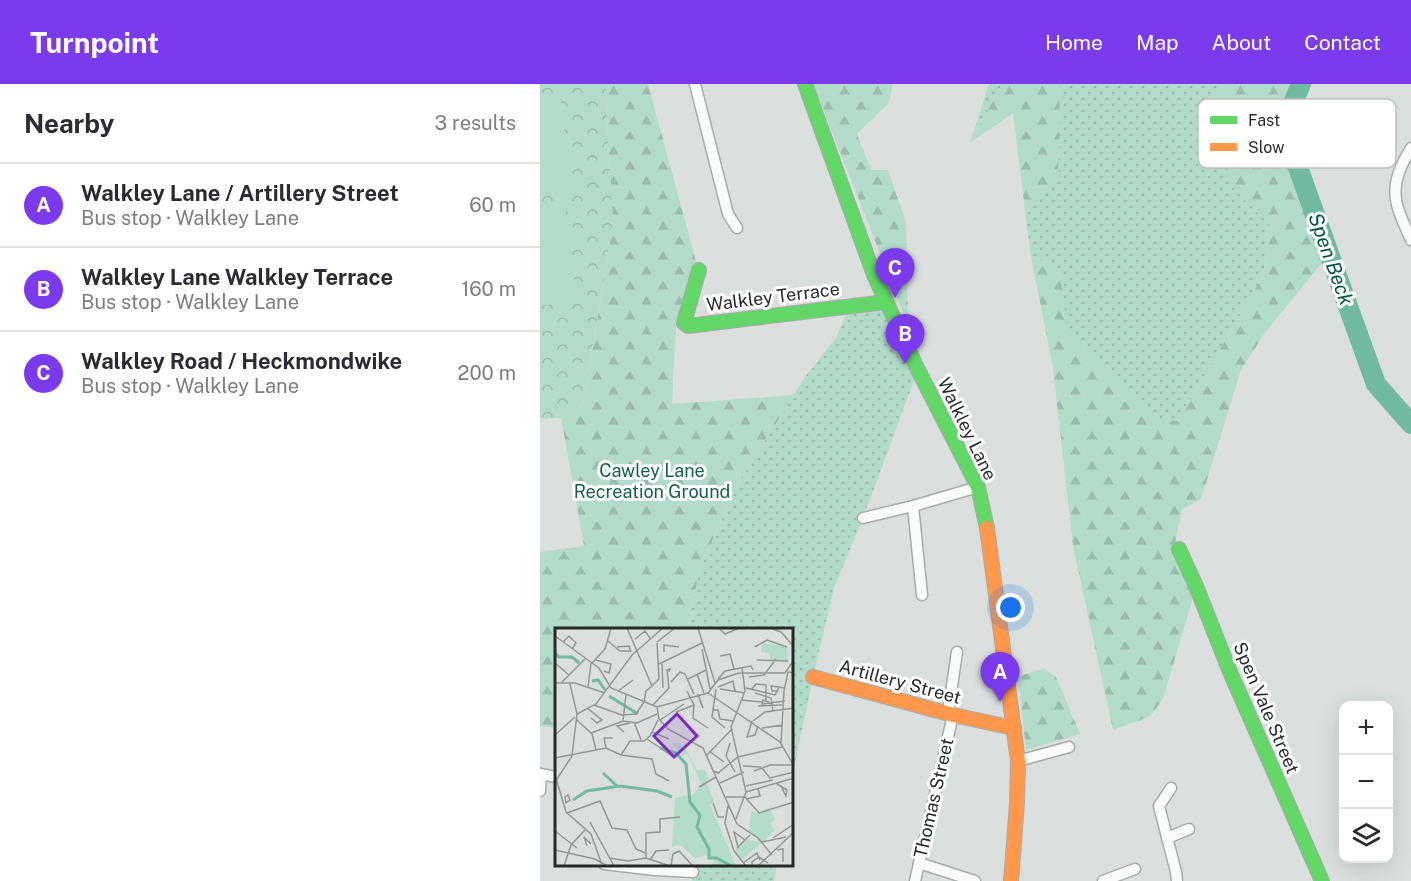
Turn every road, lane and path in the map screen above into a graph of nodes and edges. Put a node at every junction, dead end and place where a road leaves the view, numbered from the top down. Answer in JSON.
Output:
{"nodes":[{"id":1,"x":695,"y":84,"type":"edge"},
{"id":2,"x":805,"y":84,"type":"edge"},
{"id":3,"x":1411,"y":148,"type":"edge"},
{"id":4,"x":737,"y":228,"type":"dead end"},
{"id":5,"x":1411,"y":240,"type":"edge"},
{"id":6,"x":699,"y":270,"type":"dead end"},
{"id":7,"x":887,"y":304,"type":"junction"},
{"id":8,"x":978,"y":487,"type":"junction"},
{"id":9,"x":913,"y":506,"type":"junction"},
{"id":10,"x":863,"y":518,"type":"dead end"},
{"id":11,"x":1179,"y":549,"type":"dead end"},
{"id":12,"x":922,"y":595,"type":"dead end"},
{"id":13,"x":957,"y":652,"type":"dead end"},
{"id":14,"x":813,"y":677,"type":"dead end"},
{"id":15,"x":950,"y":714,"type":"junction"},
{"id":16,"x":1014,"y":728,"type":"junction"},
{"id":17,"x":1069,"y":747,"type":"dead end"},
{"id":18,"x":1018,"y":761,"type":"junction"},
{"id":19,"x":541,"y":774,"type":"edge"},
{"id":20,"x":1171,"y":788,"type":"dead end"},
{"id":21,"x":540,"y":791,"type":"edge"},
{"id":22,"x":1189,"y":829,"type":"dead end"},
{"id":23,"x":1167,"y":838,"type":"junction"},
{"id":24,"x":919,"y":863,"type":"junction"},
{"id":25,"x":621,"y":866,"type":"edge"},
{"id":26,"x":1135,"y":869,"type":"dead end"},
{"id":27,"x":693,"y":872,"type":"edge"},
{"id":28,"x":915,"y":881,"type":"edge"},
{"id":29,"x":975,"y":881,"type":"edge"},
{"id":30,"x":1011,"y":881,"type":"edge"},
{"id":31,"x":1104,"y":881,"type":"edge"},
{"id":32,"x":1177,"y":881,"type":"edge"},
{"id":33,"x":1322,"y":881,"type":"edge"}],
"edges":[{"from":1,"to":4,"type":"street"},
{"from":2,"to":7,"type":"main road","name":"Walkley Lane"},
{"from":3,"to":5,"type":"street"},
{"from":6,"to":7,"type":"main road","name":"Walkley Terrace"},
{"from":7,"to":8,"type":"main road","name":"Walkley Lane"},
{"from":8,"to":9,"type":"street"},
{"from":8,"to":16,"type":"main road","name":"Walkley Lane"},
{"from":9,"to":10,"type":"street"},
{"from":9,"to":12,"type":"street"},
{"from":11,"to":33,"type":"main road","name":"Spen Vale Street"},
{"from":13,"to":15,"type":"street","name":"Thomas Street"},
{"from":14,"to":15,"type":"main road","name":"Artillery Street"},
{"from":15,"to":16,"type":"main road","name":"Artillery Street"},
{"from":15,"to":24,"type":"street","name":"Thomas Street"},
{"from":16,"to":18,"type":"main road","name":"Walkley Lane"},
{"from":17,"to":18,"type":"street"},
{"from":18,"to":30,"type":"main road","name":"Walkley Lane"},
{"from":19,"to":21,"type":"street"},
{"from":20,"to":23,"type":"street"},
{"from":22,"to":23,"type":"street"},
{"from":23,"to":32,"type":"street"},
{"from":24,"to":28,"type":"street","name":"Thomas Street"},
{"from":24,"to":29,"type":"street"},
{"from":25,"to":27,"type":"street"},
{"from":26,"to":31,"type":"street"}]}
